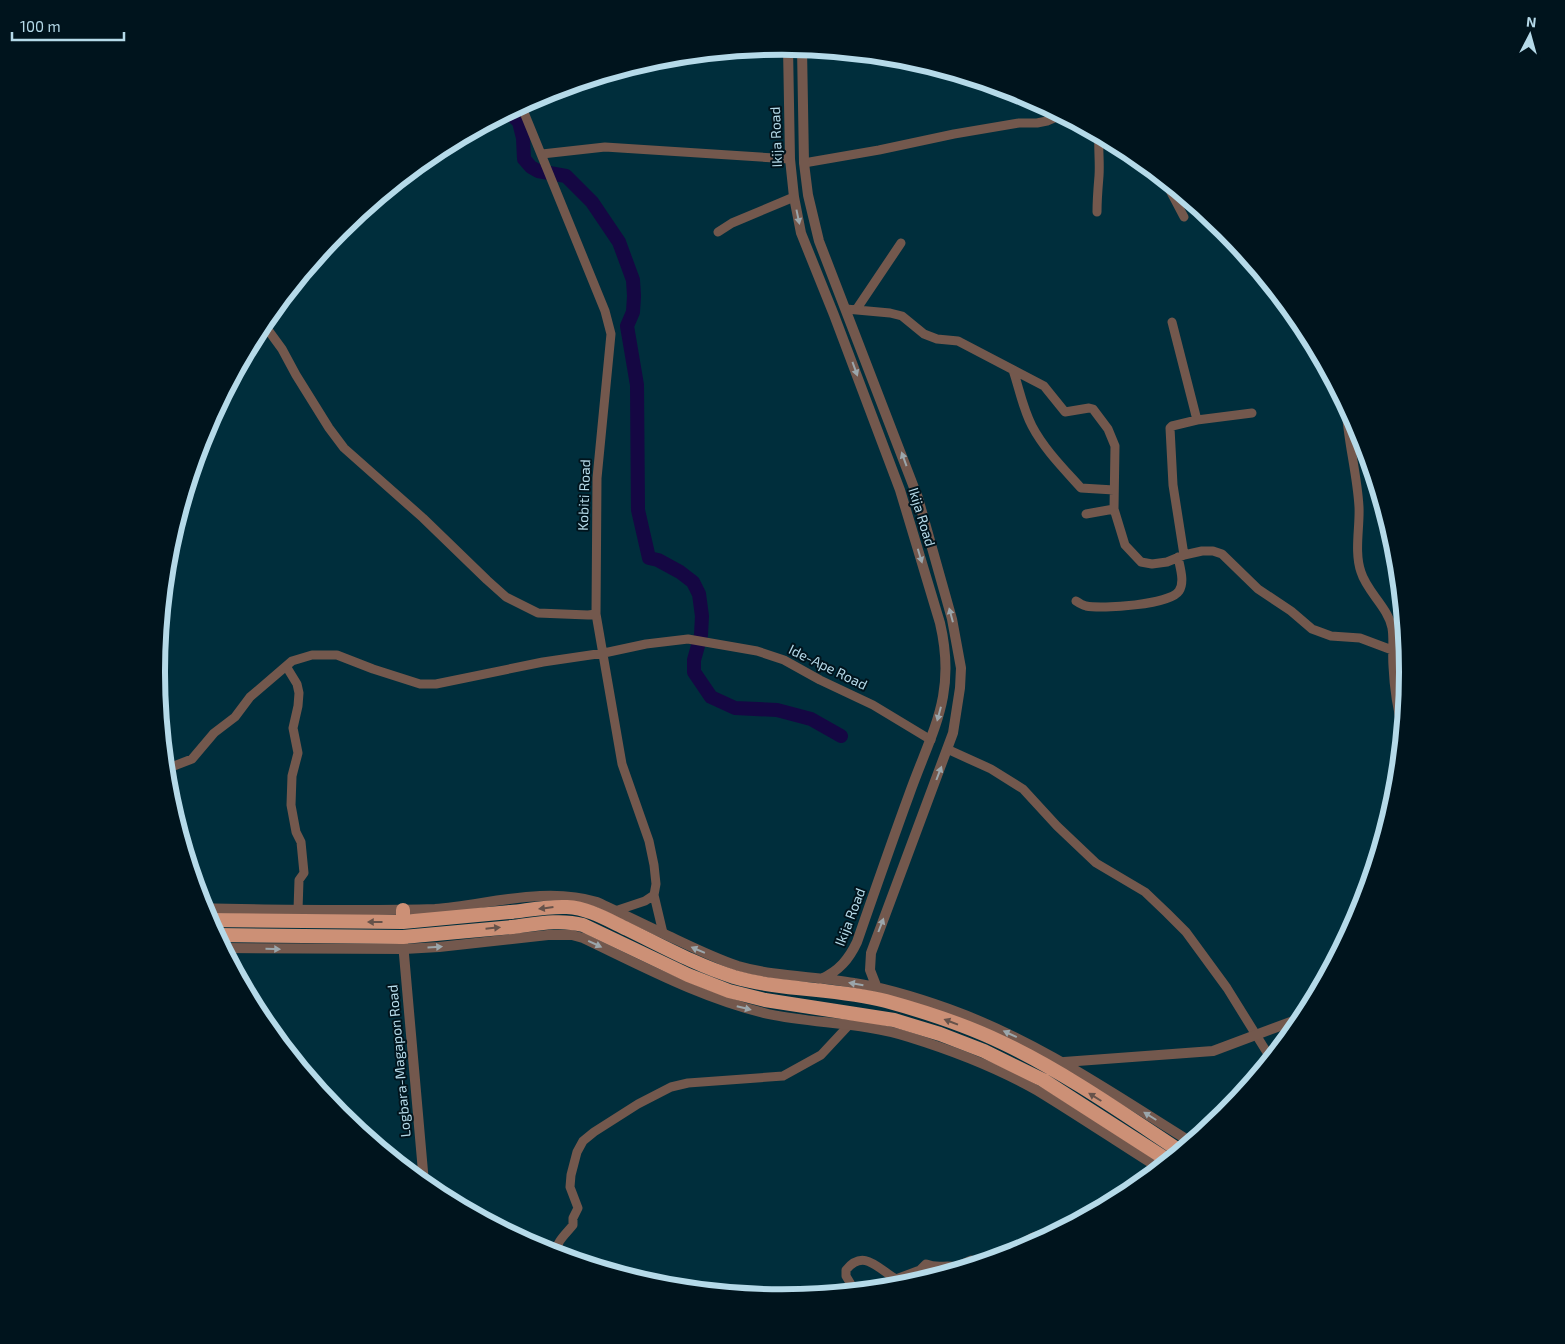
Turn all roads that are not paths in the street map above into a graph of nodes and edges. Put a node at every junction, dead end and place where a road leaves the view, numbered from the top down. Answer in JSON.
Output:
{"nodes":[{"id":1,"x":788,"y":55,"type":"edge"},
{"id":2,"x":802,"y":55,"type":"edge"},
{"id":3,"x":524,"y":112,"type":"edge"},
{"id":4,"x":1053,"y":118,"type":"edge"},
{"id":5,"x":1099,"y":143,"type":"edge"},
{"id":6,"x":542,"y":154,"type":"junction"},
{"id":7,"x":790,"y":159,"type":"junction"},
{"id":8,"x":804,"y":163,"type":"junction"},
{"id":9,"x":1172,"y":194,"type":"edge"},
{"id":10,"x":794,"y":196,"type":"junction"},
{"id":11,"x":1097,"y":212,"type":"dead end"},
{"id":12,"x":1184,"y":217,"type":"dead end"},
{"id":13,"x":718,"y":232,"type":"dead end"},
{"id":14,"x":901,"y":243,"type":"dead end"},
{"id":15,"x":851,"y":310,"type":"junction"},
{"id":16,"x":1172,"y":322,"type":"dead end"},
{"id":17,"x":269,"y":329,"type":"edge"},
{"id":18,"x":1013,"y":370,"type":"junction"},
{"id":19,"x":1252,"y":413,"type":"dead end"},
{"id":20,"x":1197,"y":420,"type":"junction"},
{"id":21,"x":1347,"y":422,"type":"edge"},
{"id":22,"x":1114,"y":490,"type":"junction"},
{"id":23,"x":1114,"y":509,"type":"junction"},
{"id":24,"x":1086,"y":514,"type":"dead end"},
{"id":25,"x":1181,"y":556,"type":"junction"},
{"id":26,"x":1076,"y":601,"type":"dead end"},
{"id":27,"x":596,"y":614,"type":"junction"},
{"id":28,"x":1392,"y":650,"type":"junction"},
{"id":29,"x":604,"y":653,"type":"junction"},
{"id":30,"x":286,"y":666,"type":"junction"},
{"id":31,"x":1398,"y":711,"type":"edge"},
{"id":32,"x":931,"y":740,"type":"junction"},
{"id":33,"x":948,"y":749,"type":"junction"},
{"id":34,"x":173,"y":766,"type":"edge"},
{"id":35,"x":654,"y":895,"type":"junction"},
{"id":36,"x":212,"y":908,"type":"edge"},
{"id":37,"x":298,"y":910,"type":"junction"},
{"id":38,"x":616,"y":911,"type":"junction"},
{"id":39,"x":403,"y":916,"type":"junction"},
{"id":40,"x":217,"y":920,"type":"edge"},
{"id":41,"x":663,"y":933,"type":"junction"},
{"id":42,"x":224,"y":934,"type":"edge"},
{"id":43,"x":403,"y":943,"type":"junction"},
{"id":44,"x":231,"y":948,"type":"edge"},
{"id":45,"x":776,"y":974,"type":"junction"},
{"id":46,"x":820,"y":979,"type":"junction"},
{"id":47,"x":877,"y":988,"type":"junction"},
{"id":48,"x":768,"y":1014,"type":"junction"},
{"id":49,"x":1291,"y":1022,"type":"edge"},
{"id":50,"x":849,"y":1025,"type":"junction"},
{"id":51,"x":1256,"y":1035,"type":"junction"},
{"id":52,"x":1268,"y":1053,"type":"edge"},
{"id":53,"x":1064,"y":1062,"type":"junction"},
{"id":54,"x":1186,"y":1139,"type":"edge"},
{"id":55,"x":1175,"y":1148,"type":"edge"},
{"id":56,"x":1163,"y":1157,"type":"edge"},
{"id":57,"x":1153,"y":1164,"type":"edge"},
{"id":58,"x":423,"y":1173,"type":"edge"},
{"id":59,"x":557,"y":1246,"type":"edge"},
{"id":60,"x":952,"y":1265,"type":"edge"},
{"id":61,"x":895,"y":1278,"type":"edge"},
{"id":62,"x":900,"y":1278,"type":"edge"},
{"id":63,"x":851,"y":1285,"type":"edge"}],
"edges":[{"from":1,"to":7,"type":"street","name":"Ikija Road"},
{"from":2,"to":8,"type":"street","name":"Ikija Road"},
{"from":3,"to":6,"type":"street","name":"Kobiti Road"},
{"from":4,"to":8,"type":"street"},
{"from":5,"to":11,"type":"street"},
{"from":6,"to":7,"type":"street"},
{"from":6,"to":27,"type":"street","name":"Kobiti Road"},
{"from":7,"to":10,"type":"street","name":"Ikija Road"},
{"from":8,"to":15,"type":"street","name":"Ikija Road"},
{"from":9,"to":12,"type":"street"},
{"from":10,"to":13,"type":"street"},
{"from":10,"to":32,"type":"street","name":"Ikija Road","one_way":true},
{"from":14,"to":15,"type":"street"},
{"from":15,"to":18,"type":"street"},
{"from":33,"to":15,"type":"street","name":"Ikija Road","one_way":true},
{"from":16,"to":20,"type":"street"},
{"from":17,"to":27,"type":"street"},
{"from":18,"to":22,"type":"street"},
{"from":18,"to":22,"type":"street"},
{"from":19,"to":20,"type":"street"},
{"from":20,"to":25,"type":"street"},
{"from":21,"to":28,"type":"street"},
{"from":22,"to":23,"type":"street"},
{"from":23,"to":24,"type":"street"},
{"from":23,"to":25,"type":"street"},
{"from":25,"to":26,"type":"street"},
{"from":25,"to":28,"type":"street"},
{"from":27,"to":29,"type":"street","name":"Kobiti Road"},
{"from":28,"to":31,"type":"street"},
{"from":29,"to":30,"type":"street","name":"Ide-Ape Road"},
{"from":29,"to":32,"type":"street","name":"Ide-Ape Road"},
{"from":29,"to":35,"type":"street","name":"Kobiti Road"},
{"from":30,"to":34,"type":"street","name":"Ide-Ape Road"},
{"from":30,"to":37,"type":"street"},
{"from":32,"to":46,"type":"street","name":"Ikija Road"},
{"from":47,"to":33,"type":"street","name":"Ikija Road","one_way":true},
{"from":33,"to":51,"type":"street"},
{"from":35,"to":38,"type":"street"},
{"from":35,"to":41,"type":"street","name":"Kobiti Road"},
{"from":36,"to":37,"type":"street"},
{"from":37,"to":39,"type":"street"},
{"from":38,"to":39,"type":"street"},
{"from":38,"to":41,"type":"street"},
{"from":39,"to":40,"type":"highway","one_way":true},
{"from":55,"to":39,"type":"highway","one_way":true,"bridge":true},
{"from":45,"to":41,"type":"street","one_way":true},
{"from":42,"to":43,"type":"highway"},
{"from":44,"to":43,"type":"street","one_way":true},
{"from":43,"to":48,"type":"street","one_way":true},
{"from":43,"to":56,"type":"highway","one_way":true,"bridge":true},
{"from":43,"to":58,"type":"street","name":"Logbara-Magapon Road"},
{"from":45,"to":46,"type":"street"},
{"from":45,"to":48,"type":"street"},
{"from":47,"to":46,"type":"street","one_way":true},
{"from":53,"to":47,"type":"street","one_way":true},
{"from":48,"to":50,"type":"street"},
{"from":49,"to":51,"type":"street"},
{"from":50,"to":57,"type":"street"},
{"from":50,"to":59,"type":"street"},
{"from":51,"to":52,"type":"street"},
{"from":51,"to":53,"type":"street"},
{"from":54,"to":53,"type":"street","one_way":true},
{"from":60,"to":62,"type":"street"},
{"from":61,"to":63,"type":"street"}]}
